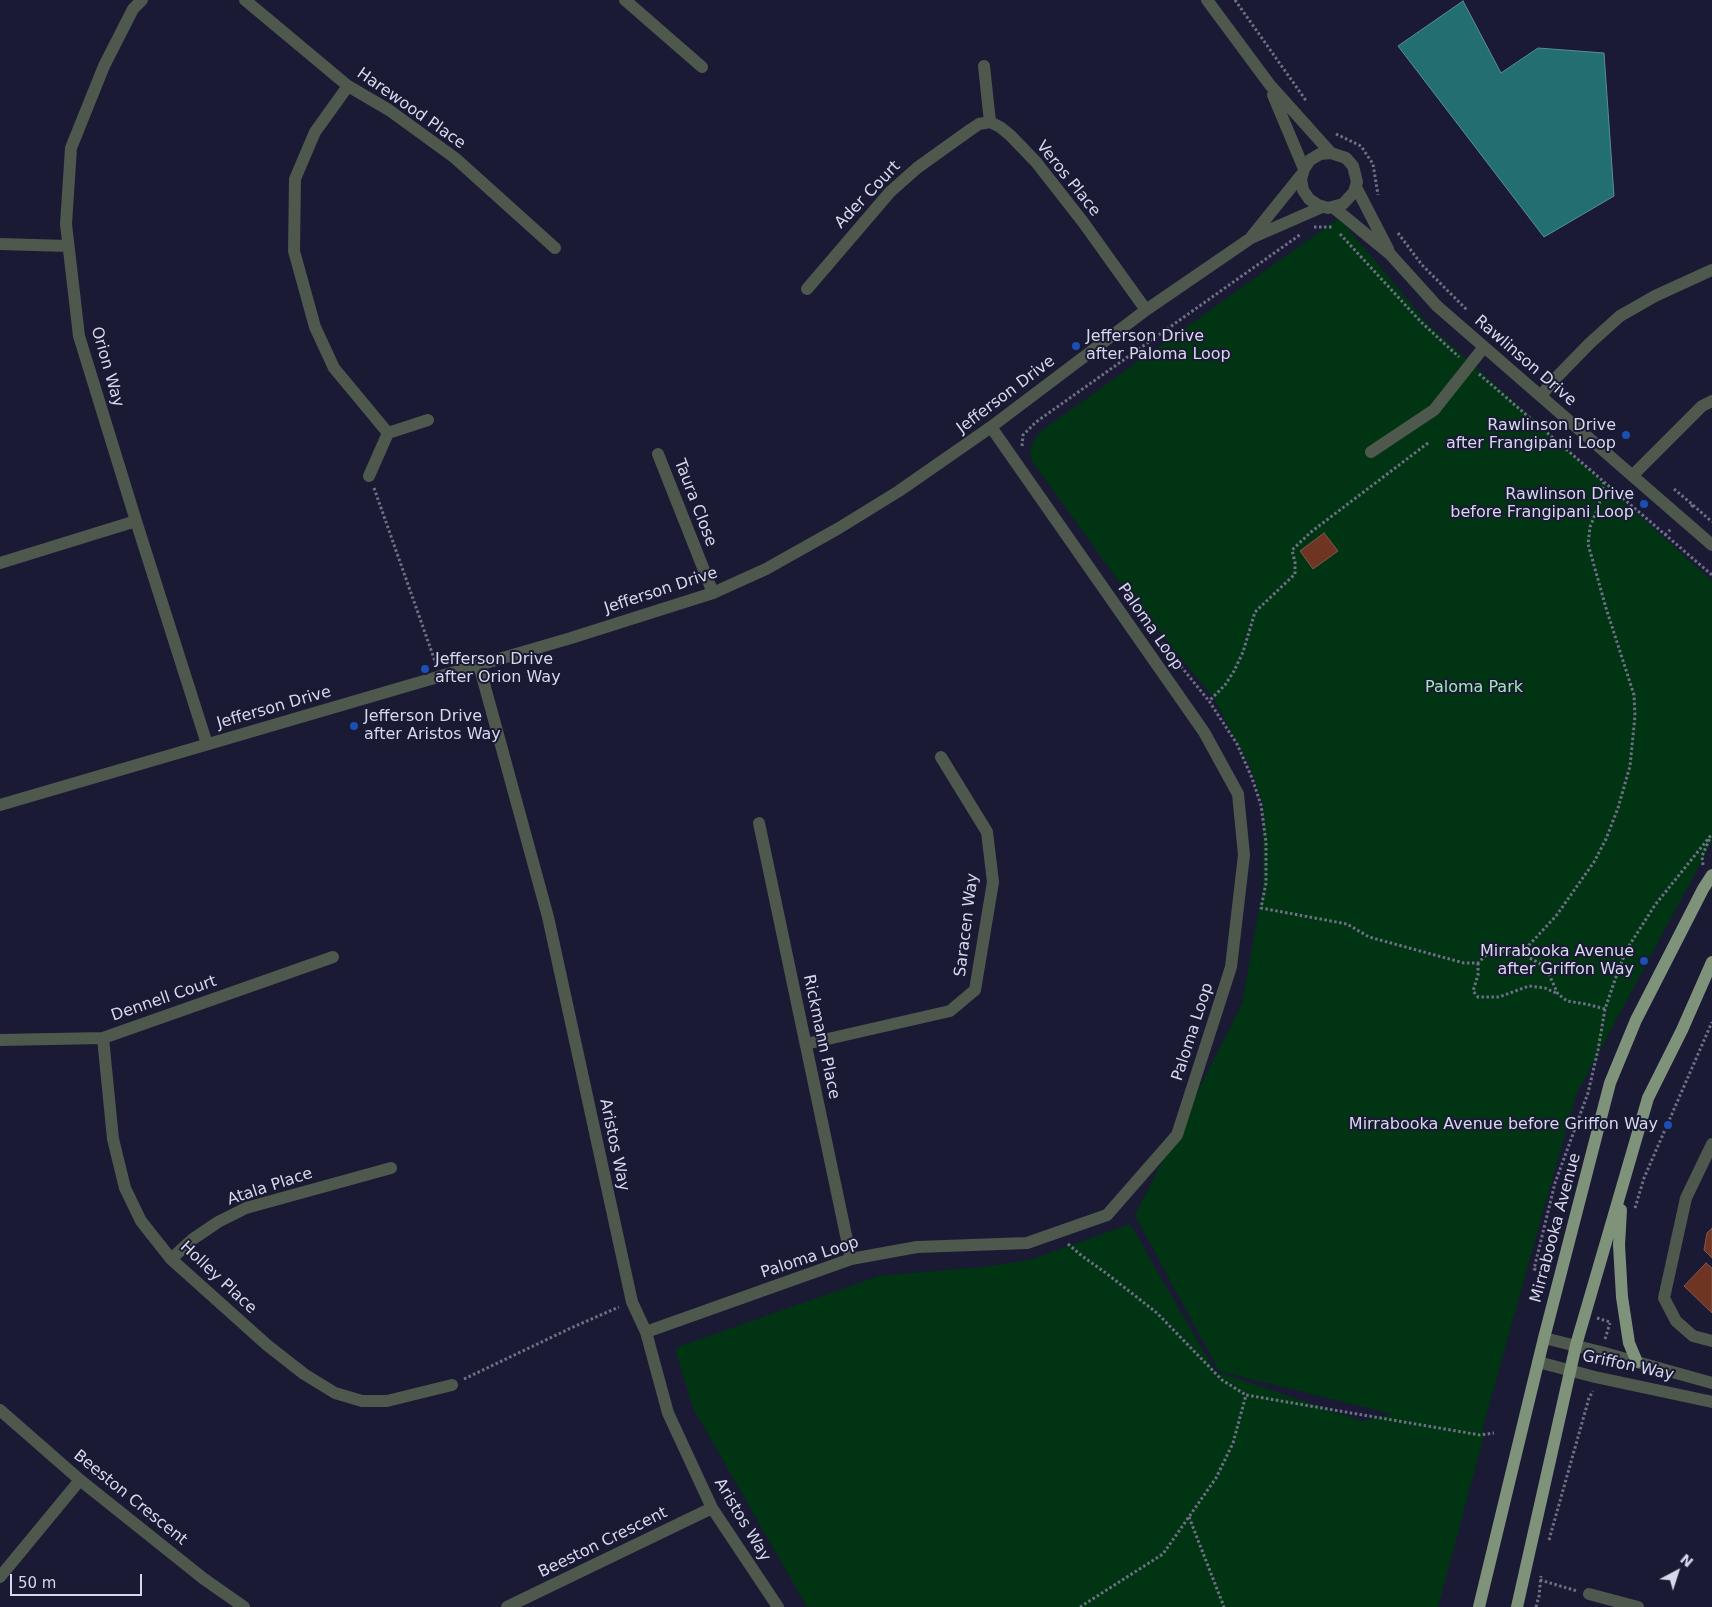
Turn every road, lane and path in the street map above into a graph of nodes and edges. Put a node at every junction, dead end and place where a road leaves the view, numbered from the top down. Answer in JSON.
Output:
{"nodes":[{"id":1,"x":142,"y":0,"type":"edge"},
{"id":2,"x":245,"y":0,"type":"edge"},
{"id":3,"x":625,"y":0,"type":"edge"},
{"id":4,"x":1207,"y":0,"type":"edge"},
{"id":5,"x":1235,"y":0,"type":"edge"},
{"id":6,"x":984,"y":66,"type":"dead end"},
{"id":7,"x":702,"y":67,"type":"dead end"},
{"id":8,"x":1270,"y":85,"type":"junction"},
{"id":9,"x":348,"y":86,"type":"junction"},
{"id":10,"x":1311,"y":108,"type":"dead end"},
{"id":11,"x":990,"y":122,"type":"junction"},
{"id":12,"x":1332,"y":132,"type":"dead end"},
{"id":13,"x":1331,"y":153,"type":"junction"},
{"id":14,"x":1303,"y":171,"type":"junction"},
{"id":15,"x":1356,"y":187,"type":"junction"},
{"id":16,"x":1378,"y":200,"type":"dead end"},
{"id":17,"x":1328,"y":207,"type":"junction"},
{"id":18,"x":1395,"y":229,"type":"dead end"},
{"id":19,"x":1301,"y":233,"type":"dead end"},
{"id":20,"x":1251,"y":238,"type":"junction"},
{"id":21,"x":0,"y":244,"type":"edge"},
{"id":22,"x":68,"y":246,"type":"junction"},
{"id":23,"x":555,"y":248,"type":"dead end"},
{"id":24,"x":1390,"y":254,"type":"junction"},
{"id":25,"x":1712,"y":270,"type":"edge"},
{"id":26,"x":807,"y":289,"type":"dead end"},
{"id":27,"x":1146,"y":310,"type":"junction"},
{"id":28,"x":1474,"y":317,"type":"dead end"},
{"id":29,"x":1484,"y":347,"type":"junction"},
{"id":30,"x":1541,"y":396,"type":"junction"},
{"id":31,"x":1712,"y":401,"type":"edge"},
{"id":32,"x":428,"y":420,"type":"dead end"},
{"id":33,"x":991,"y":427,"type":"junction"},
{"id":34,"x":388,"y":433,"type":"junction"},
{"id":35,"x":1428,"y":443,"type":"dead end"},
{"id":36,"x":1021,"y":449,"type":"dead end"},
{"id":37,"x":1371,"y":452,"type":"dead end"},
{"id":38,"x":658,"y":454,"type":"dead end"},
{"id":39,"x":1632,"y":475,"type":"junction"},
{"id":40,"x":369,"y":476,"type":"joint"},
{"id":41,"x":1604,"y":482,"type":"dead end"},
{"id":42,"x":1671,"y":487,"type":"dead end"},
{"id":43,"x":1692,"y":505,"type":"junction"},
{"id":44,"x":1682,"y":518,"type":"junction"},
{"id":45,"x":136,"y":521,"type":"junction"},
{"id":46,"x":1712,"y":522,"type":"edge"},
{"id":47,"x":1666,"y":535,"type":"dead end"},
{"id":48,"x":1712,"y":545,"type":"edge"},
{"id":49,"x":0,"y":563,"type":"edge"},
{"id":50,"x":1712,"y":576,"type":"edge"},
{"id":51,"x":713,"y":593,"type":"junction"},
{"id":52,"x":1160,"y":640,"type":"dead end"},
{"id":53,"x":479,"y":665,"type":"junction"},
{"id":54,"x":440,"y":676,"type":"junction"},
{"id":55,"x":1209,"y":702,"type":"junction"},
{"id":56,"x":207,"y":744,"type":"junction"},
{"id":57,"x":941,"y":757,"type":"dead end"},
{"id":58,"x":0,"y":805,"type":"edge"},
{"id":59,"x":759,"y":823,"type":"dead end"},
{"id":60,"x":1712,"y":834,"type":"edge"},
{"id":61,"x":1708,"y":881,"type":"edge"},
{"id":62,"x":1524,"y":956,"type":"junction"},
{"id":63,"x":333,"y":957,"type":"dead end"},
{"id":64,"x":1712,"y":962,"type":"edge"},
{"id":65,"x":1478,"y":963,"type":"junction"},
{"id":66,"x":1558,"y":994,"type":"junction"},
{"id":67,"x":1605,"y":1010,"type":"junction"},
{"id":68,"x":102,"y":1038,"type":"junction"},
{"id":69,"x":0,"y":1040,"type":"edge"},
{"id":70,"x":806,"y":1044,"type":"junction"},
{"id":71,"x":1712,"y":1144,"type":"edge"},
{"id":72,"x":391,"y":1168,"type":"dead end"},
{"id":73,"x":1623,"y":1185,"type":"junction"},
{"id":74,"x":1057,"y":1233,"type":"junction"},
{"id":75,"x":851,"y":1258,"type":"junction"},
{"id":76,"x":171,"y":1259,"type":"junction"},
{"id":77,"x":1560,"y":1276,"type":"junction"},
{"id":78,"x":632,"y":1302,"type":"junction"},
{"id":79,"x":1585,"y":1314,"type":"junction"},
{"id":80,"x":1610,"y":1322,"type":"dead end"},
{"id":81,"x":646,"y":1332,"type":"junction"},
{"id":82,"x":1544,"y":1338,"type":"junction"},
{"id":83,"x":1712,"y":1341,"type":"edge"},
{"id":84,"x":1576,"y":1345,"type":"junction"},
{"id":85,"x":1538,"y":1362,"type":"junction"},
{"id":86,"x":1637,"y":1362,"type":"junction"},
{"id":87,"x":1572,"y":1371,"type":"junction"},
{"id":88,"x":1712,"y":1383,"type":"edge"},
{"id":89,"x":452,"y":1385,"type":"joint"},
{"id":90,"x":1246,"y":1395,"type":"junction"},
{"id":91,"x":1712,"y":1402,"type":"edge"},
{"id":92,"x":0,"y":1410,"type":"edge"},
{"id":93,"x":1494,"y":1433,"type":"dead end"},
{"id":94,"x":80,"y":1480,"type":"junction"},
{"id":95,"x":712,"y":1508,"type":"junction"},
{"id":96,"x":1189,"y":1516,"type":"junction"},
{"id":97,"x":0,"y":1577,"type":"edge"},
{"id":98,"x":1540,"y":1580,"type":"dead end"},
{"id":99,"x":1589,"y":1594,"type":"joint"},
{"id":100,"x":243,"y":1607,"type":"edge"},
{"id":101,"x":507,"y":1607,"type":"edge"},
{"id":102,"x":778,"y":1607,"type":"edge"},
{"id":103,"x":1080,"y":1607,"type":"edge"},
{"id":104,"x":1224,"y":1607,"type":"edge"},
{"id":105,"x":1479,"y":1607,"type":"edge"},
{"id":106,"x":1517,"y":1607,"type":"edge"},
{"id":107,"x":1638,"y":1607,"type":"edge"}],
"edges":[{"from":1,"to":22,"type":"street","name":"Orion Way"},
{"from":2,"to":9,"type":"street","name":"Harewood Place"},
{"from":3,"to":7,"type":"street"},
{"from":4,"to":8,"type":"street","name":"Rawlinson Drive"},
{"from":5,"to":10,"type":"path"},
{"from":6,"to":11,"type":"street"},
{"from":8,"to":13,"type":"street","name":"Rawlinson Drive"},
{"from":8,"to":14,"type":"street","name":"Rawlinson Drive"},
{"from":9,"to":23,"type":"street","name":"Harewood Place"},
{"from":9,"to":34,"type":"street"},
{"from":11,"to":26,"type":"street","name":"Ader Court"},
{"from":11,"to":27,"type":"street","name":"Veros Place"},
{"from":12,"to":16,"type":"path"},
{"from":13,"to":14,"type":"street"},
{"from":13,"to":15,"type":"street","name":"Rawlinson Drive"},
{"from":14,"to":17,"type":"street","name":"Rawlinson Drive"},
{"from":14,"to":20,"type":"street","name":"Jefferson Drive"},
{"from":15,"to":17,"type":"street"},
{"from":15,"to":24,"type":"street","name":"Rawlinson Drive"},
{"from":17,"to":20,"type":"street","name":"Jefferson Drive"},
{"from":17,"to":24,"type":"street","name":"Rawlinson Drive"},
{"from":18,"to":28,"type":"path"},
{"from":19,"to":36,"type":"path"},
{"from":20,"to":27,"type":"street","name":"Jefferson Drive"},
{"from":21,"to":22,"type":"street"},
{"from":22,"to":45,"type":"street","name":"Orion Way"},
{"from":24,"to":29,"type":"street","name":"Rawlinson Drive"},
{"from":25,"to":30,"type":"street"},
{"from":27,"to":33,"type":"street","name":"Jefferson Drive"},
{"from":29,"to":30,"type":"street","name":"Rawlinson Drive"},
{"from":29,"to":37,"type":"street"},
{"from":30,"to":39,"type":"street","name":"Rawlinson Drive"},
{"from":31,"to":39,"type":"street"},
{"from":32,"to":34,"type":"street"},
{"from":33,"to":51,"type":"street","name":"Jefferson Drive"},
{"from":33,"to":74,"type":"street","name":"Paloma Loop"},
{"from":34,"to":40,"type":"street"},
{"from":35,"to":55,"type":"path"},
{"from":38,"to":51,"type":"street","name":"Taura Close"},
{"from":39,"to":44,"type":"street","name":"Rawlinson Drive"},
{"from":40,"to":54,"type":"path"},
{"from":41,"to":62,"type":"path"},
{"from":42,"to":43,"type":"path"},
{"from":43,"to":44,"type":"path"},
{"from":43,"to":46,"type":"path"},
{"from":44,"to":48,"type":"street","name":"Rawlinson Drive"},
{"from":45,"to":49,"type":"street"},
{"from":45,"to":56,"type":"street","name":"Orion Way"},
{"from":47,"to":50,"type":"path"},
{"from":51,"to":53,"type":"street","name":"Jefferson Drive"},
{"from":52,"to":55,"type":"path"},
{"from":53,"to":54,"type":"street","name":"Jefferson Drive"},
{"from":53,"to":78,"type":"street","name":"Aristos Way"},
{"from":54,"to":56,"type":"street","name":"Jefferson Drive"},
{"from":55,"to":65,"type":"path"},
{"from":56,"to":58,"type":"street","name":"Jefferson Drive"},
{"from":57,"to":70,"type":"street","name":"Saracen Way"},
{"from":59,"to":70,"type":"street","name":"Rickmann Place"},
{"from":60,"to":61,"type":"path"},
{"from":60,"to":67,"type":"path"},
{"from":61,"to":77,"type":"main road","name":"Mirrabooka Avenue"},
{"from":62,"to":65,"type":"path"},
{"from":62,"to":66,"type":"path"},
{"from":63,"to":68,"type":"street","name":"Dennell Court"},
{"from":64,"to":73,"type":"main road"},
{"from":65,"to":66,"type":"path"},
{"from":66,"to":67,"type":"path"},
{"from":67,"to":77,"type":"path"},
{"from":68,"to":69,"type":"street","name":"Dennell Court"},
{"from":68,"to":76,"type":"street","name":"Holley Place"},
{"from":70,"to":75,"type":"street","name":"Rickmann Place"},
{"from":71,"to":83,"type":"street"},
{"from":72,"to":76,"type":"street","name":"Atala Place"},
{"from":73,"to":79,"type":"main road"},
{"from":73,"to":86,"type":"main road"},
{"from":74,"to":75,"type":"street","name":"Paloma Loop"},
{"from":74,"to":90,"type":"path"},
{"from":75,"to":81,"type":"street","name":"Paloma Loop"},
{"from":76,"to":89,"type":"street","name":"Holley Place"},
{"from":77,"to":82,"type":"main road","name":"Mirrabooka Avenue"},
{"from":78,"to":81,"type":"street","name":"Aristos Way"},
{"from":78,"to":89,"type":"path"},
{"from":79,"to":80,"type":"path"},
{"from":79,"to":84,"type":"main road"},
{"from":81,"to":95,"type":"street","name":"Aristos Way"},
{"from":82,"to":84,"type":"street","name":"Griffon Way"},
{"from":82,"to":85,"type":"main road","name":"Mirrabooka Avenue"},
{"from":84,"to":86,"type":"street","name":"Griffon Way"},
{"from":84,"to":87,"type":"main road"},
{"from":85,"to":87,"type":"street","name":"Griffon Way"},
{"from":85,"to":105,"type":"main road","name":"Mirrabooka Avenue"},
{"from":86,"to":88,"type":"street","name":"Griffon Way"},
{"from":87,"to":91,"type":"street","name":"Griffon Way"},
{"from":87,"to":106,"type":"main road"},
{"from":90,"to":93,"type":"path"},
{"from":90,"to":96,"type":"path"},
{"from":92,"to":94,"type":"street","name":"Beeston Crescent"},
{"from":94,"to":97,"type":"street"},
{"from":94,"to":100,"type":"street","name":"Beeston Crescent"},
{"from":95,"to":101,"type":"street","name":"Beeston Crescent"},
{"from":95,"to":102,"type":"street","name":"Aristos Way"},
{"from":96,"to":103,"type":"path"},
{"from":96,"to":104,"type":"path"},
{"from":98,"to":99,"type":"path"},
{"from":99,"to":107,"type":"street"}]}
